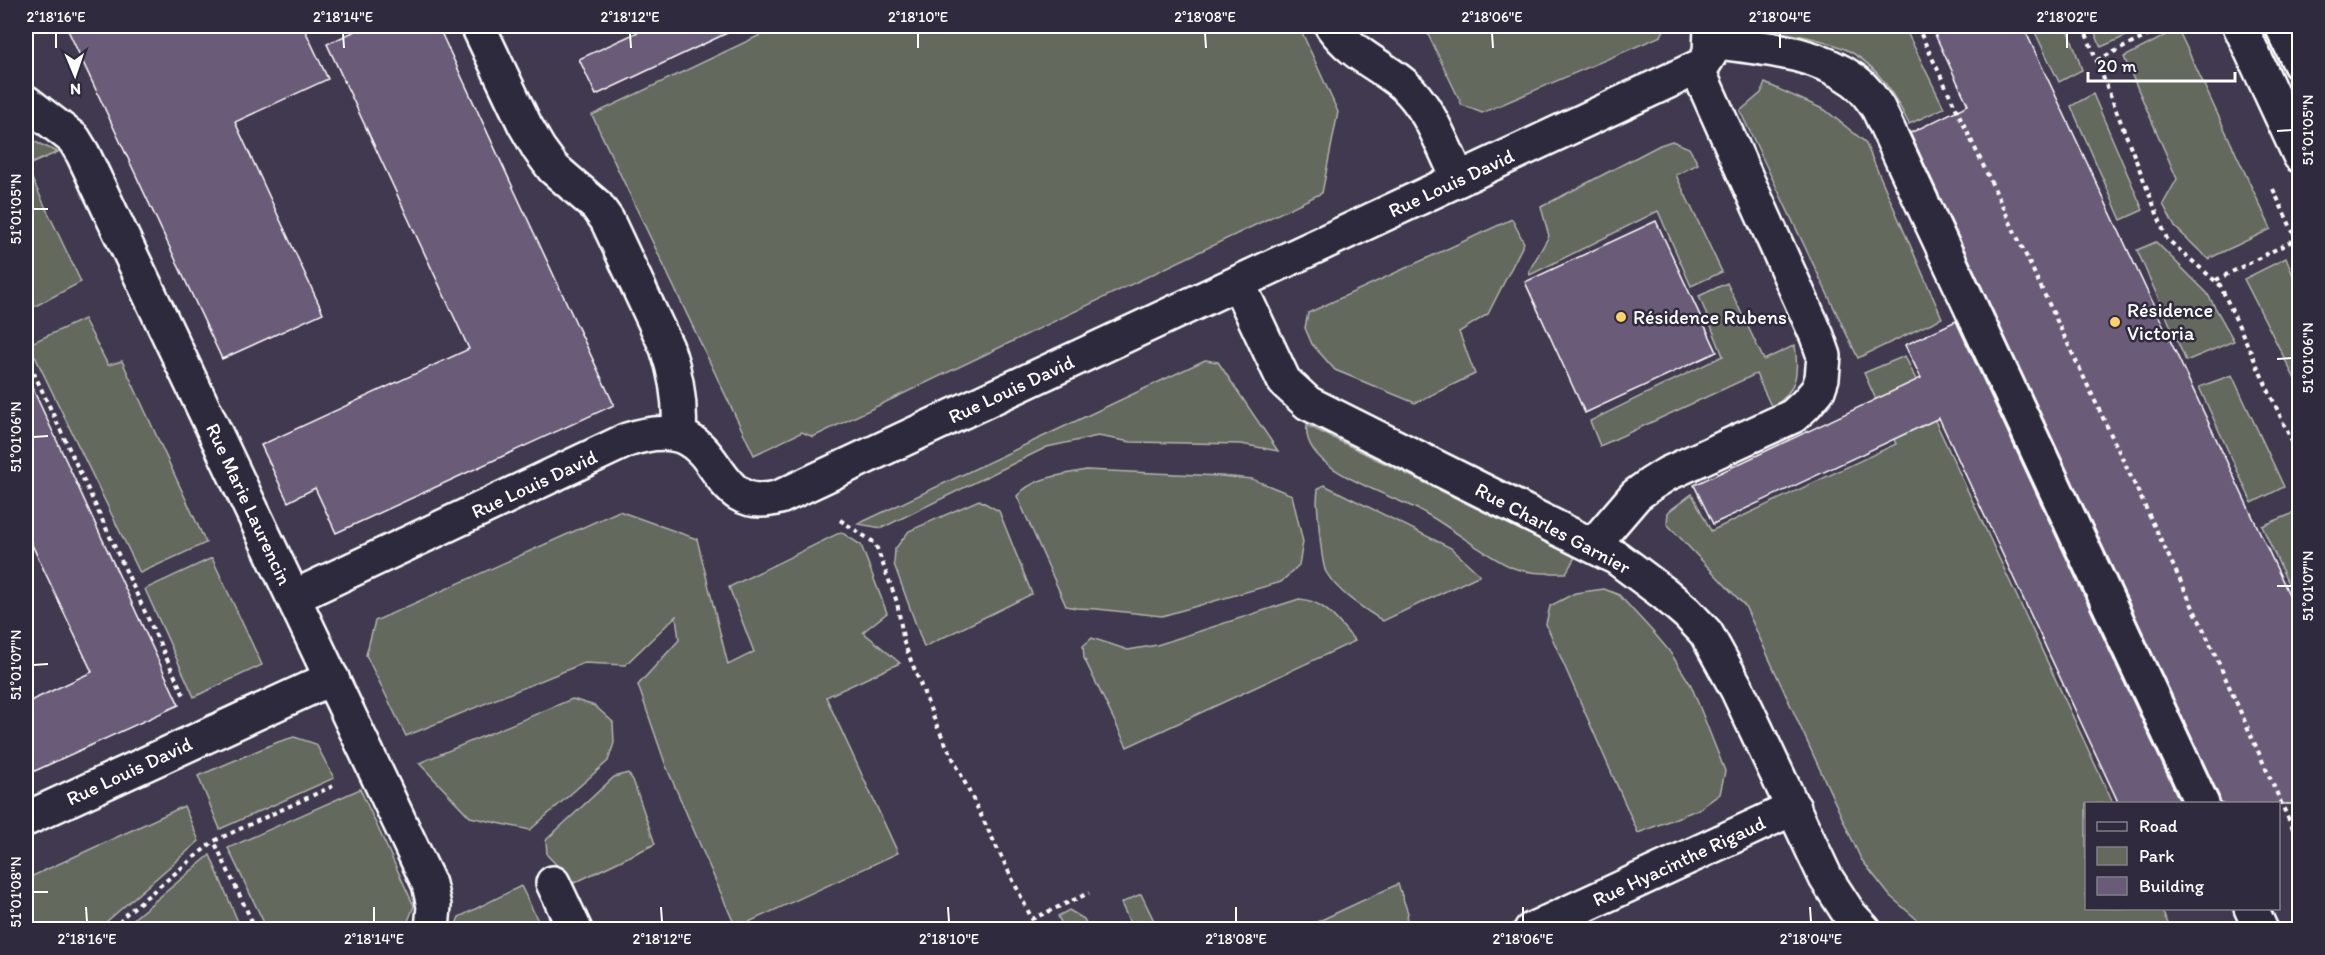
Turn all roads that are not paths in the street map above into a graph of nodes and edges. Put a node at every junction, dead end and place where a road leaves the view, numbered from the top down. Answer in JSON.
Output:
{"nodes":[{"id":1,"x":478,"y":26,"type":"edge"},
{"id":2,"x":1332,"y":26,"type":"edge"},
{"id":3,"x":2240,"y":26,"type":"edge"},
{"id":4,"x":2282,"y":26,"type":"edge"},
{"id":5,"x":1706,"y":45,"type":"edge"},
{"id":6,"x":2300,"y":64,"type":"edge"},
{"id":7,"x":26,"y":102,"type":"edge"},
{"id":8,"x":2300,"y":156,"type":"edge"},
{"id":9,"x":1458,"y":179,"type":"junction"},
{"id":10,"x":1238,"y":283,"type":"junction"},
{"id":11,"x":679,"y":434,"type":"junction"},
{"id":12,"x":1593,"y":545,"type":"junction"},
{"id":13,"x":294,"y":597,"type":"junction"},
{"id":14,"x":332,"y":678,"type":"junction"},
{"id":15,"x":2201,"y":802,"type":"edge"},
{"id":16,"x":1794,"y":808,"type":"junction"},
{"id":17,"x":26,"y":819,"type":"edge"},
{"id":18,"x":553,"y":883,"type":"dead end"},
{"id":19,"x":2251,"y":910,"type":"edge"},
{"id":20,"x":432,"y":930,"type":"edge"},
{"id":21,"x":575,"y":930,"type":"edge"},
{"id":22,"x":1531,"y":930,"type":"edge"},
{"id":23,"x":1864,"y":930,"type":"edge"},
{"id":24,"x":2261,"y":930,"type":"edge"}],
"edges":[{"from":1,"to":11,"type":"street"},
{"from":2,"to":9,"type":"street"},
{"from":3,"to":8,"type":"street"},
{"from":4,"to":6,"type":"street"},
{"from":5,"to":9,"type":"street","name":"Rue Louis David"},
{"from":5,"to":12,"type":"street"},
{"from":5,"to":15,"type":"street"},
{"from":7,"to":13,"type":"street","name":"Rue Marie Laurencin"},
{"from":9,"to":10,"type":"street","name":"Rue Louis David"},
{"from":10,"to":11,"type":"street","name":"Rue Louis David"},
{"from":10,"to":12,"type":"street","name":"Rue Charles Garnier"},
{"from":11,"to":13,"type":"street","name":"Rue Louis David"},
{"from":12,"to":16,"type":"street","name":"Rue Charles Garnier"},
{"from":13,"to":14,"type":"street","name":"Rue Marie Laurencin"},
{"from":14,"to":17,"type":"street","name":"Rue Louis David"},
{"from":14,"to":20,"type":"street","name":"Rue Marie Laurencin"},
{"from":16,"to":22,"type":"street","name":"Rue Hyacinthe Rigaud"},
{"from":16,"to":23,"type":"street","name":"Rue Charles Garnier"},
{"from":18,"to":21,"type":"street"},
{"from":19,"to":24,"type":"street"}]}
